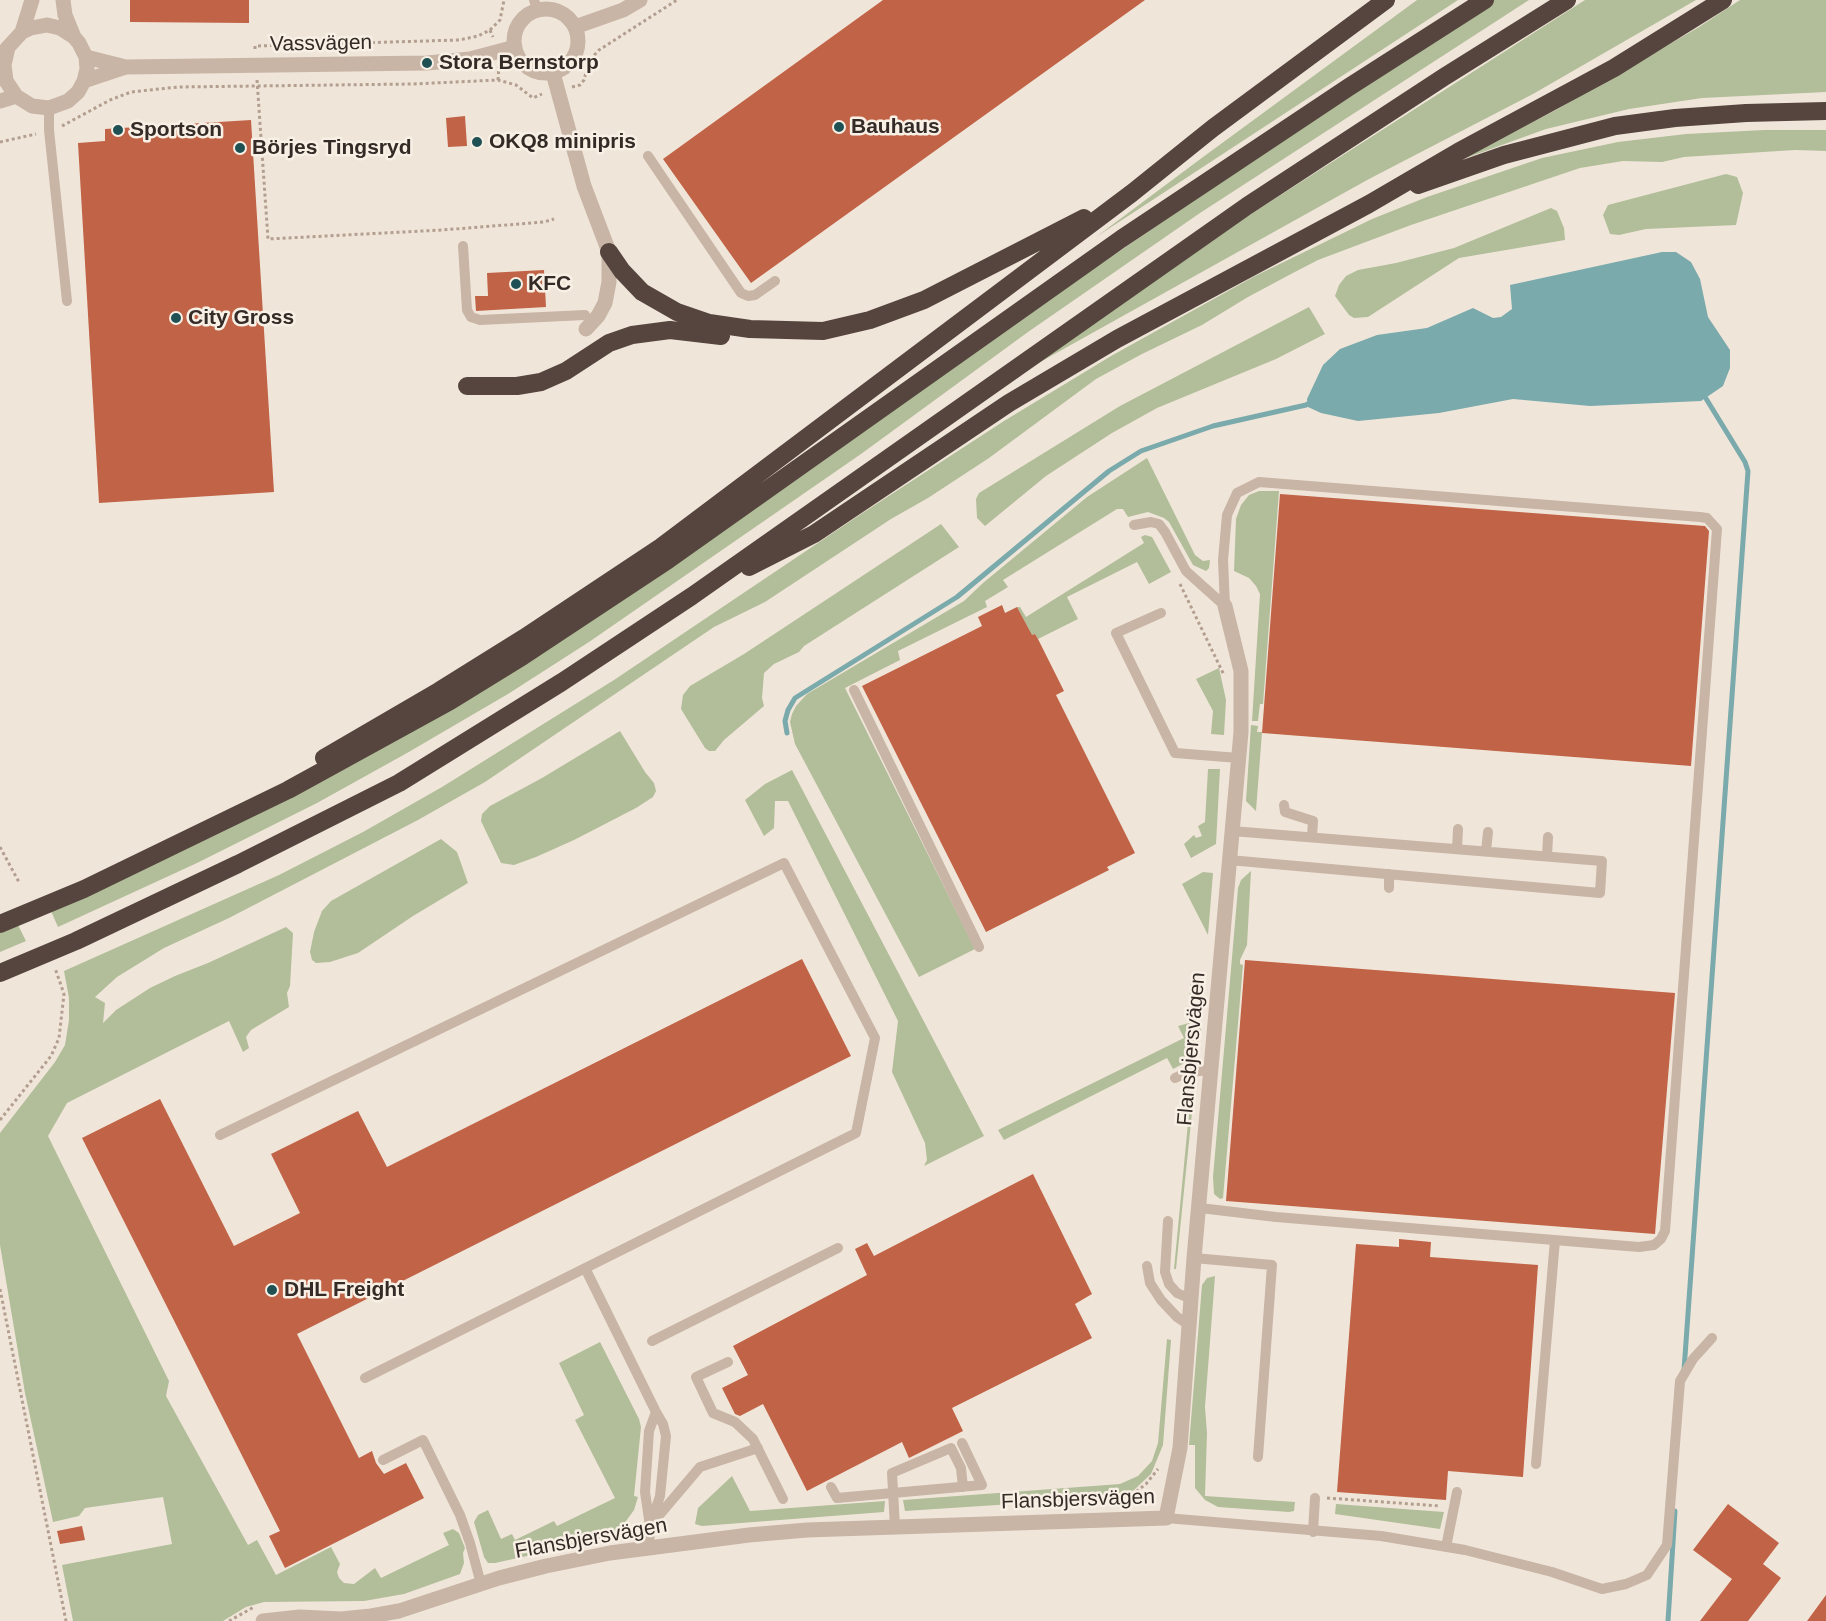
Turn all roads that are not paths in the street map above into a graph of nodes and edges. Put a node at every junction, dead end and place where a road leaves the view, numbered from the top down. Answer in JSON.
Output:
{"nodes":[{"id":1,"x":32,"y":0,"type":"edge"},
{"id":2,"x":63,"y":0,"type":"edge"},
{"id":3,"x":640,"y":0,"type":"edge"},
{"id":4,"x":1370,"y":0,"type":"edge"},
{"id":5,"x":1386,"y":0,"type":"edge"},
{"id":6,"x":1485,"y":0,"type":"edge"},
{"id":7,"x":1567,"y":0,"type":"edge"},
{"id":8,"x":1723,"y":0,"type":"edge"},
{"id":9,"x":535,"y":5,"type":"edge"},
{"id":10,"x":575,"y":27,"type":"junction"},
{"id":11,"x":22,"y":32,"type":"junction"},
{"id":12,"x":74,"y":37,"type":"junction"},
{"id":13,"x":507,"y":49,"type":"junction"},
{"id":14,"x":4,"y":52,"type":"edge"},
{"id":15,"x":86,"y":57,"type":"junction"},
{"id":16,"x":126,"y":67,"type":"junction"},
{"id":17,"x":553,"y":73,"type":"junction"},
{"id":18,"x":84,"y":81,"type":"junction"},
{"id":19,"x":16,"y":96,"type":"junction"},
{"id":20,"x":0,"y":101,"type":"edge"},
{"id":21,"x":49,"y":108,"type":"junction"},
{"id":22,"x":1826,"y":111,"type":"edge"},
{"id":23,"x":648,"y":156,"type":"dead end"},
{"id":24,"x":1132,"y":193,"type":"junction"},
{"id":25,"x":1369,"y":204,"type":"junction"},
{"id":26,"x":463,"y":246,"type":"dead end"},
{"id":27,"x":609,"y":252,"type":"junction"},
{"id":28,"x":775,"y":281,"type":"dead end"},
{"id":29,"x":67,"y":301,"type":"dead end"},
{"id":30,"x":586,"y":322,"type":"joint"},
{"id":31,"x":823,"y":331,"type":"junction"},
{"id":32,"x":466,"y":386,"type":"dead end"},
{"id":33,"x":1134,"y":525,"type":"dead end"},
{"id":34,"x":692,"y":596,"type":"junction"},
{"id":35,"x":1225,"y":606,"type":"junction"},
{"id":36,"x":1161,"y":613,"type":"dead end"},
{"id":37,"x":854,"y":690,"type":"dead end"},
{"id":38,"x":1239,"y":758,"type":"junction"},
{"id":39,"x":1284,"y":805,"type":"dead end"},
{"id":40,"x":1458,"y":829,"type":"dead end"},
{"id":41,"x":207,"y":830,"type":"junction"},
{"id":42,"x":1232,"y":831,"type":"junction"},
{"id":43,"x":1488,"y":832,"type":"dead end"},
{"id":44,"x":1312,"y":837,"type":"junction"},
{"id":45,"x":1548,"y":837,"type":"dead end"},
{"id":46,"x":1457,"y":849,"type":"junction"},
{"id":47,"x":1486,"y":851,"type":"junction"},
{"id":48,"x":1547,"y":856,"type":"junction"},
{"id":49,"x":1229,"y":860,"type":"junction"},
{"id":50,"x":1389,"y":874,"type":"junction"},
{"id":51,"x":1389,"y":888,"type":"dead end"},
{"id":52,"x":1542,"y":888,"type":"junction"},
{"id":53,"x":1542,"y":900,"type":"dead end"},
{"id":54,"x":0,"y":924,"type":"edge"},
{"id":55,"x":979,"y":947,"type":"dead end"},
{"id":56,"x":0,"y":973,"type":"edge"},
{"id":57,"x":1211,"y":1070,"type":"junction"},
{"id":58,"x":1175,"y":1078,"type":"dead end"},
{"id":59,"x":220,"y":1135,"type":"dead end"},
{"id":60,"x":1200,"y":1208,"type":"junction"},
{"id":61,"x":1168,"y":1221,"type":"dead end"},
{"id":62,"x":1555,"y":1240,"type":"junction"},
{"id":63,"x":838,"y":1248,"type":"dead end"},
{"id":64,"x":1194,"y":1258,"type":"junction"},
{"id":65,"x":1147,"y":1266,"type":"dead end"},
{"id":66,"x":585,"y":1268,"type":"junction"},
{"id":67,"x":1191,"y":1299,"type":"junction"},
{"id":68,"x":1189,"y":1324,"type":"junction"},
{"id":69,"x":1712,"y":1338,"type":"dead end"},
{"id":70,"x":652,"y":1341,"type":"dead end"},
{"id":71,"x":728,"y":1362,"type":"dead end"},
{"id":72,"x":365,"y":1378,"type":"dead end"},
{"id":73,"x":656,"y":1412,"type":"junction"},
{"id":74,"x":962,"y":1443,"type":"dead end"},
{"id":75,"x":758,"y":1448,"type":"junction"},
{"id":76,"x":1258,"y":1457,"type":"dead end"},
{"id":77,"x":383,"y":1460,"type":"dead end"},
{"id":78,"x":1536,"y":1464,"type":"dead end"},
{"id":79,"x":831,"y":1487,"type":"dead end"},
{"id":80,"x":963,"y":1487,"type":"junction"},
{"id":81,"x":1457,"y":1492,"type":"dead end"},
{"id":82,"x":893,"y":1493,"type":"junction"},
{"id":83,"x":1315,"y":1498,"type":"road end"},
{"id":84,"x":783,"y":1500,"type":"dead end"},
{"id":85,"x":1166,"y":1518,"type":"junction"},
{"id":86,"x":650,"y":1526,"type":"junction"},
{"id":87,"x":895,"y":1527,"type":"junction"},
{"id":88,"x":1313,"y":1532,"type":"junction"},
{"id":89,"x":1446,"y":1547,"type":"junction"},
{"id":90,"x":649,"y":1548,"type":"junction"},
{"id":91,"x":481,"y":1584,"type":"junction"},
{"id":92,"x":263,"y":1621,"type":"edge"}],
"edges":[{"from":1,"to":11,"type":"street"},
{"from":2,"to":12,"type":"street"},
{"from":3,"to":10,"type":"street"},
{"from":4,"to":24,"type":"highway"},
{"from":5,"to":24,"type":"highway"},
{"from":6,"to":41,"type":"highway"},
{"from":7,"to":34,"type":"highway"},
{"from":8,"to":25,"type":"highway"},
{"from":9,"to":10,"type":"street"},
{"from":9,"to":13,"type":"street"},
{"from":10,"to":17,"type":"street"},
{"from":11,"to":12,"type":"street"},
{"from":11,"to":14,"type":"street"},
{"from":12,"to":15,"type":"street"},
{"from":13,"to":16,"type":"street","name":"Vassvägen"},
{"from":13,"to":17,"type":"street"},
{"from":14,"to":19,"type":"street"},
{"from":15,"to":16,"type":"street","name":"Vassvägen"},
{"from":15,"to":18,"type":"street"},
{"from":16,"to":18,"type":"street","name":"Vassvägen"},
{"from":17,"to":27,"type":"street"},
{"from":18,"to":21,"type":"street","name":"Vassvägen"},
{"from":19,"to":20,"type":"street"},
{"from":19,"to":21,"type":"street"},
{"from":21,"to":29,"type":"lane"},
{"from":22,"to":25,"type":"highway"},
{"from":23,"to":28,"type":"lane"},
{"from":24,"to":31,"type":"highway"},
{"from":24,"to":41,"type":"highway"},
{"from":25,"to":34,"type":"highway"},
{"from":26,"to":30,"type":"lane"},
{"from":27,"to":30,"type":"street"},
{"from":27,"to":31,"type":"highway"},
{"from":31,"to":32,"type":"highway"},
{"from":33,"to":35,"type":"lane"},
{"from":34,"to":56,"type":"highway"},
{"from":35,"to":38,"type":"street","name":"Flansbjersvägen"},
{"from":35,"to":62,"type":"lane"},
{"from":36,"to":38,"type":"lane"},
{"from":37,"to":55,"type":"lane"},
{"from":38,"to":42,"type":"street","name":"Flansbjersvägen"},
{"from":39,"to":44,"type":"lane"},
{"from":40,"to":46,"type":"lane"},
{"from":41,"to":54,"type":"highway"},
{"from":42,"to":44,"type":"lane"},
{"from":42,"to":49,"type":"street","name":"Flansbjersvägen"},
{"from":43,"to":47,"type":"lane"},
{"from":44,"to":46,"type":"lane"},
{"from":45,"to":48,"type":"lane"},
{"from":46,"to":47,"type":"lane"},
{"from":47,"to":48,"type":"lane"},
{"from":48,"to":52,"type":"lane"},
{"from":49,"to":50,"type":"lane"},
{"from":49,"to":57,"type":"street","name":"Flansbjersvägen"},
{"from":50,"to":51,"type":"lane"},
{"from":50,"to":52,"type":"lane"},
{"from":52,"to":53,"type":"lane"},
{"from":57,"to":58,"type":"lane"},
{"from":57,"to":60,"type":"street","name":"Flansbjersvägen"},
{"from":59,"to":66,"type":"lane"},
{"from":60,"to":62,"type":"lane"},
{"from":60,"to":64,"type":"street","name":"Flansbjersvägen"},
{"from":61,"to":67,"type":"lane"},
{"from":62,"to":78,"type":"lane"},
{"from":63,"to":70,"type":"lane"},
{"from":64,"to":67,"type":"street","name":"Flansbjersvägen"},
{"from":64,"to":76,"type":"lane"},
{"from":65,"to":68,"type":"lane"},
{"from":66,"to":72,"type":"lane"},
{"from":66,"to":73,"type":"lane"},
{"from":67,"to":68,"type":"street","name":"Flansbjersvägen"},
{"from":68,"to":85,"type":"street","name":"Flansbjersvägen"},
{"from":69,"to":89,"type":"lane"},
{"from":71,"to":75,"type":"lane"},
{"from":73,"to":86,"type":"lane"},
{"from":73,"to":86,"type":"lane"},
{"from":74,"to":80,"type":"lane"},
{"from":75,"to":84,"type":"lane"},
{"from":75,"to":86,"type":"lane"},
{"from":77,"to":91,"type":"lane"},
{"from":79,"to":82,"type":"lane"},
{"from":80,"to":82,"type":"lane"},
{"from":80,"to":82,"type":"lane"},
{"from":81,"to":89,"type":"lane"},
{"from":82,"to":87,"type":"lane"},
{"from":83,"to":88,"type":"lane"},
{"from":85,"to":87,"type":"street","name":"Flansbjersvägen"},
{"from":85,"to":88,"type":"lane"},
{"from":86,"to":90,"type":"lane"},
{"from":87,"to":90,"type":"street","name":"Flansbjersvägen"},
{"from":88,"to":89,"type":"lane"},
{"from":90,"to":91,"type":"street","name":"Flansbjersvägen"},
{"from":91,"to":92,"type":"street","name":"Flansbjersvägen"}]}
